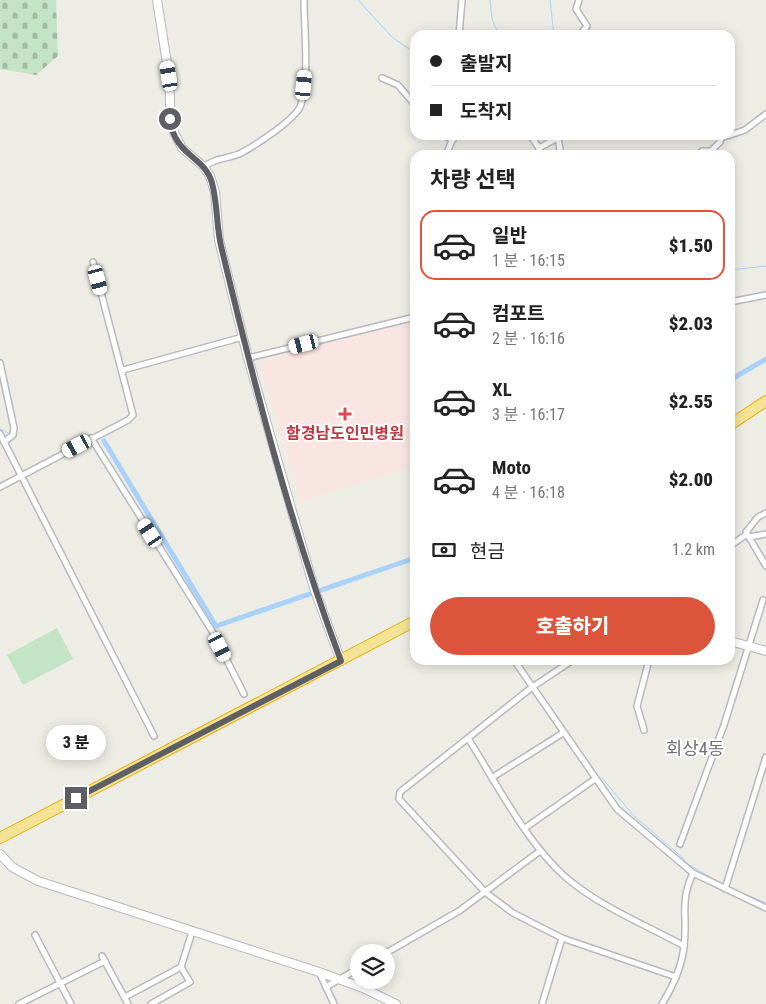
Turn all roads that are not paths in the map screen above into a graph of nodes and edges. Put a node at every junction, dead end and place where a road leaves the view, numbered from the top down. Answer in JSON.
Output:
{"nodes":[{"id":1,"x":157,"y":0,"type":"edge"},
{"id":2,"x":304,"y":0,"type":"edge"},
{"id":3,"x":462,"y":0,"type":"edge"},
{"id":4,"x":579,"y":0,"type":"edge"},
{"id":5,"x":460,"y":30,"type":"edge"},
{"id":6,"x":583,"y":30,"type":"edge"},
{"id":7,"x":382,"y":78,"type":"dead end"},
{"id":8,"x":410,"y":99,"type":"edge"},
{"id":9,"x":766,"y":114,"type":"edge"},
{"id":10,"x":735,"y":132,"type":"edge"},
{"id":11,"x":533,"y":140,"type":"edge"},
{"id":12,"x":554,"y":140,"type":"edge"},
{"id":13,"x":720,"y":140,"type":"edge"},
{"id":14,"x":539,"y":148,"type":"joint"},
{"id":15,"x":712,"y":150,"type":"edge"},
{"id":16,"x":204,"y":167,"type":"junction"},
{"id":17,"x":93,"y":262,"type":"dead end"},
{"id":18,"x":766,"y":295,"type":"edge"},
{"id":19,"x":735,"y":301,"type":"edge"},
{"id":20,"x":410,"y":317,"type":"edge"},
{"id":21,"x":243,"y":337,"type":"junction"},
{"id":22,"x":248,"y":358,"type":"junction"},
{"id":23,"x":0,"y":363,"type":"edge"},
{"id":24,"x":123,"y":370,"type":"junction"},
{"id":25,"x":766,"y":401,"type":"edge"},
{"id":26,"x":735,"y":422,"type":"edge"},
{"id":27,"x":0,"y":434,"type":"edge"},
{"id":28,"x":91,"y":438,"type":"junction"},
{"id":29,"x":4,"y":442,"type":"junction"},
{"id":30,"x":21,"y":476,"type":"junction"},
{"id":31,"x":0,"y":487,"type":"edge"},
{"id":32,"x":766,"y":512,"type":"edge"},
{"id":33,"x":766,"y":534,"type":"edge"},
{"id":34,"x":748,"y":535,"type":"junction"},
{"id":35,"x":735,"y":543,"type":"edge"},
{"id":36,"x":766,"y":566,"type":"edge"},
{"id":37,"x":763,"y":600,"type":"dead end"},
{"id":38,"x":410,"y":624,"type":"edge"},
{"id":39,"x":735,"y":642,"type":"edge"},
{"id":40,"x":750,"y":646,"type":"junction"},
{"id":41,"x":766,"y":651,"type":"edge"},
{"id":42,"x":341,"y":661,"type":"junction"},
{"id":43,"x":517,"y":665,"type":"edge"},
{"id":44,"x":566,"y":665,"type":"edge"},
{"id":45,"x":648,"y":665,"type":"edge"},
{"id":46,"x":531,"y":688,"type":"junction"},
{"id":47,"x":244,"y":694,"type":"dead end"},
{"id":48,"x":644,"y":730,"type":"dead end"},
{"id":49,"x":563,"y":733,"type":"junction"},
{"id":50,"x":154,"y":736,"type":"dead end"},
{"id":51,"x":468,"y":738,"type":"junction"},
{"id":52,"x":766,"y":757,"type":"edge"},
{"id":53,"x":493,"y":777,"type":"junction"},
{"id":54,"x":595,"y":779,"type":"junction"},
{"id":55,"x":525,"y":828,"type":"junction"},
{"id":56,"x":0,"y":838,"type":"edge"},
{"id":57,"x":680,"y":844,"type":"dead end"},
{"id":58,"x":540,"y":851,"type":"junction"},
{"id":59,"x":0,"y":854,"type":"edge"},
{"id":60,"x":693,"y":873,"type":"junction"},
{"id":61,"x":724,"y":889,"type":"junction"},
{"id":62,"x":485,"y":892,"type":"junction"},
{"id":63,"x":766,"y":908,"type":"edge"},
{"id":64,"x":192,"y":932,"type":"junction"},
{"id":65,"x":35,"y":935,"type":"dead end"},
{"id":66,"x":562,"y":938,"type":"junction"},
{"id":67,"x":684,"y":946,"type":"junction"},
{"id":68,"x":395,"y":948,"type":"edge"},
{"id":69,"x":182,"y":967,"type":"junction"},
{"id":70,"x":319,"y":972,"type":"junction"},
{"id":71,"x":350,"y":973,"type":"edge"},
{"id":72,"x":676,"y":977,"type":"junction"},
{"id":73,"x":339,"y":980,"type":"junction"},
{"id":74,"x":60,"y":983,"type":"junction"},
{"id":75,"x":326,"y":987,"type":"junction"},
{"id":76,"x":125,"y":997,"type":"junction"},
{"id":77,"x":664,"y":1003,"type":"edge"},
{"id":78,"x":19,"y":1004,"type":"edge"},
{"id":79,"x":71,"y":1004,"type":"edge"},
{"id":80,"x":128,"y":1004,"type":"edge"},
{"id":81,"x":150,"y":1004,"type":"edge"},
{"id":82,"x":334,"y":1004,"type":"edge"},
{"id":83,"x":396,"y":1004,"type":"edge"},
{"id":84,"x":542,"y":1004,"type":"edge"}],
"edges":[{"from":1,"to":16,"type":"street"},
{"from":2,"to":16,"type":"street"},
{"from":3,"to":5,"type":"street"},
{"from":4,"to":6,"type":"street"},
{"from":7,"to":8,"type":"street"},
{"from":9,"to":10,"type":"street"},
{"from":11,"to":14,"type":"street"},
{"from":12,"to":14,"type":"street"},
{"from":13,"to":15,"type":"street"},
{"from":16,"to":21,"type":"street"},
{"from":17,"to":24,"type":"street"},
{"from":18,"to":19,"type":"street"},
{"from":20,"to":22,"type":"street"},
{"from":21,"to":22,"type":"street"},
{"from":21,"to":24,"type":"street"},
{"from":22,"to":42,"type":"street"},
{"from":23,"to":29,"type":"street"},
{"from":24,"to":28,"type":"street"},
{"from":25,"to":26,"type":"highway"},
{"from":27,"to":29,"type":"street"},
{"from":28,"to":30,"type":"street"},
{"from":28,"to":47,"type":"street"},
{"from":29,"to":30,"type":"street"},
{"from":30,"to":31,"type":"street"},
{"from":30,"to":50,"type":"street"},
{"from":32,"to":34,"type":"street"},
{"from":33,"to":34,"type":"street"},
{"from":34,"to":35,"type":"street"},
{"from":34,"to":36,"type":"street"},
{"from":37,"to":40,"type":"street"},
{"from":38,"to":42,"type":"highway"},
{"from":39,"to":40,"type":"street"},
{"from":40,"to":41,"type":"street"},
{"from":40,"to":57,"type":"street"},
{"from":42,"to":56,"type":"highway"},
{"from":43,"to":46,"type":"street"},
{"from":44,"to":46,"type":"street"},
{"from":45,"to":48,"type":"street"},
{"from":46,"to":49,"type":"street"},
{"from":46,"to":51,"type":"street"},
{"from":49,"to":53,"type":"street"},
{"from":49,"to":54,"type":"street"},
{"from":51,"to":53,"type":"street"},
{"from":51,"to":62,"type":"street"},
{"from":52,"to":61,"type":"street"},
{"from":53,"to":55,"type":"street"},
{"from":54,"to":55,"type":"street"},
{"from":54,"to":60,"type":"street"},
{"from":55,"to":58,"type":"street"},
{"from":58,"to":62,"type":"street"},
{"from":58,"to":67,"type":"street"},
{"from":59,"to":64,"type":"street"},
{"from":60,"to":61,"type":"street"},
{"from":60,"to":67,"type":"street"},
{"from":61,"to":63,"type":"street"},
{"from":62,"to":66,"type":"street"},
{"from":62,"to":68,"type":"street"},
{"from":64,"to":69,"type":"street"},
{"from":64,"to":70,"type":"street"},
{"from":65,"to":74,"type":"street"},
{"from":66,"to":72,"type":"street"},
{"from":66,"to":84,"type":"street"},
{"from":67,"to":72,"type":"street"},
{"from":69,"to":76,"type":"street"},
{"from":69,"to":81,"type":"street"},
{"from":70,"to":73,"type":"street"},
{"from":70,"to":75,"type":"street"},
{"from":71,"to":73,"type":"street"},
{"from":72,"to":77,"type":"street"},
{"from":73,"to":75,"type":"street"},
{"from":73,"to":83,"type":"street"},
{"from":74,"to":76,"type":"street"},
{"from":74,"to":78,"type":"street"},
{"from":74,"to":79,"type":"street"},
{"from":75,"to":82,"type":"street"},
{"from":76,"to":80,"type":"street"}]}
